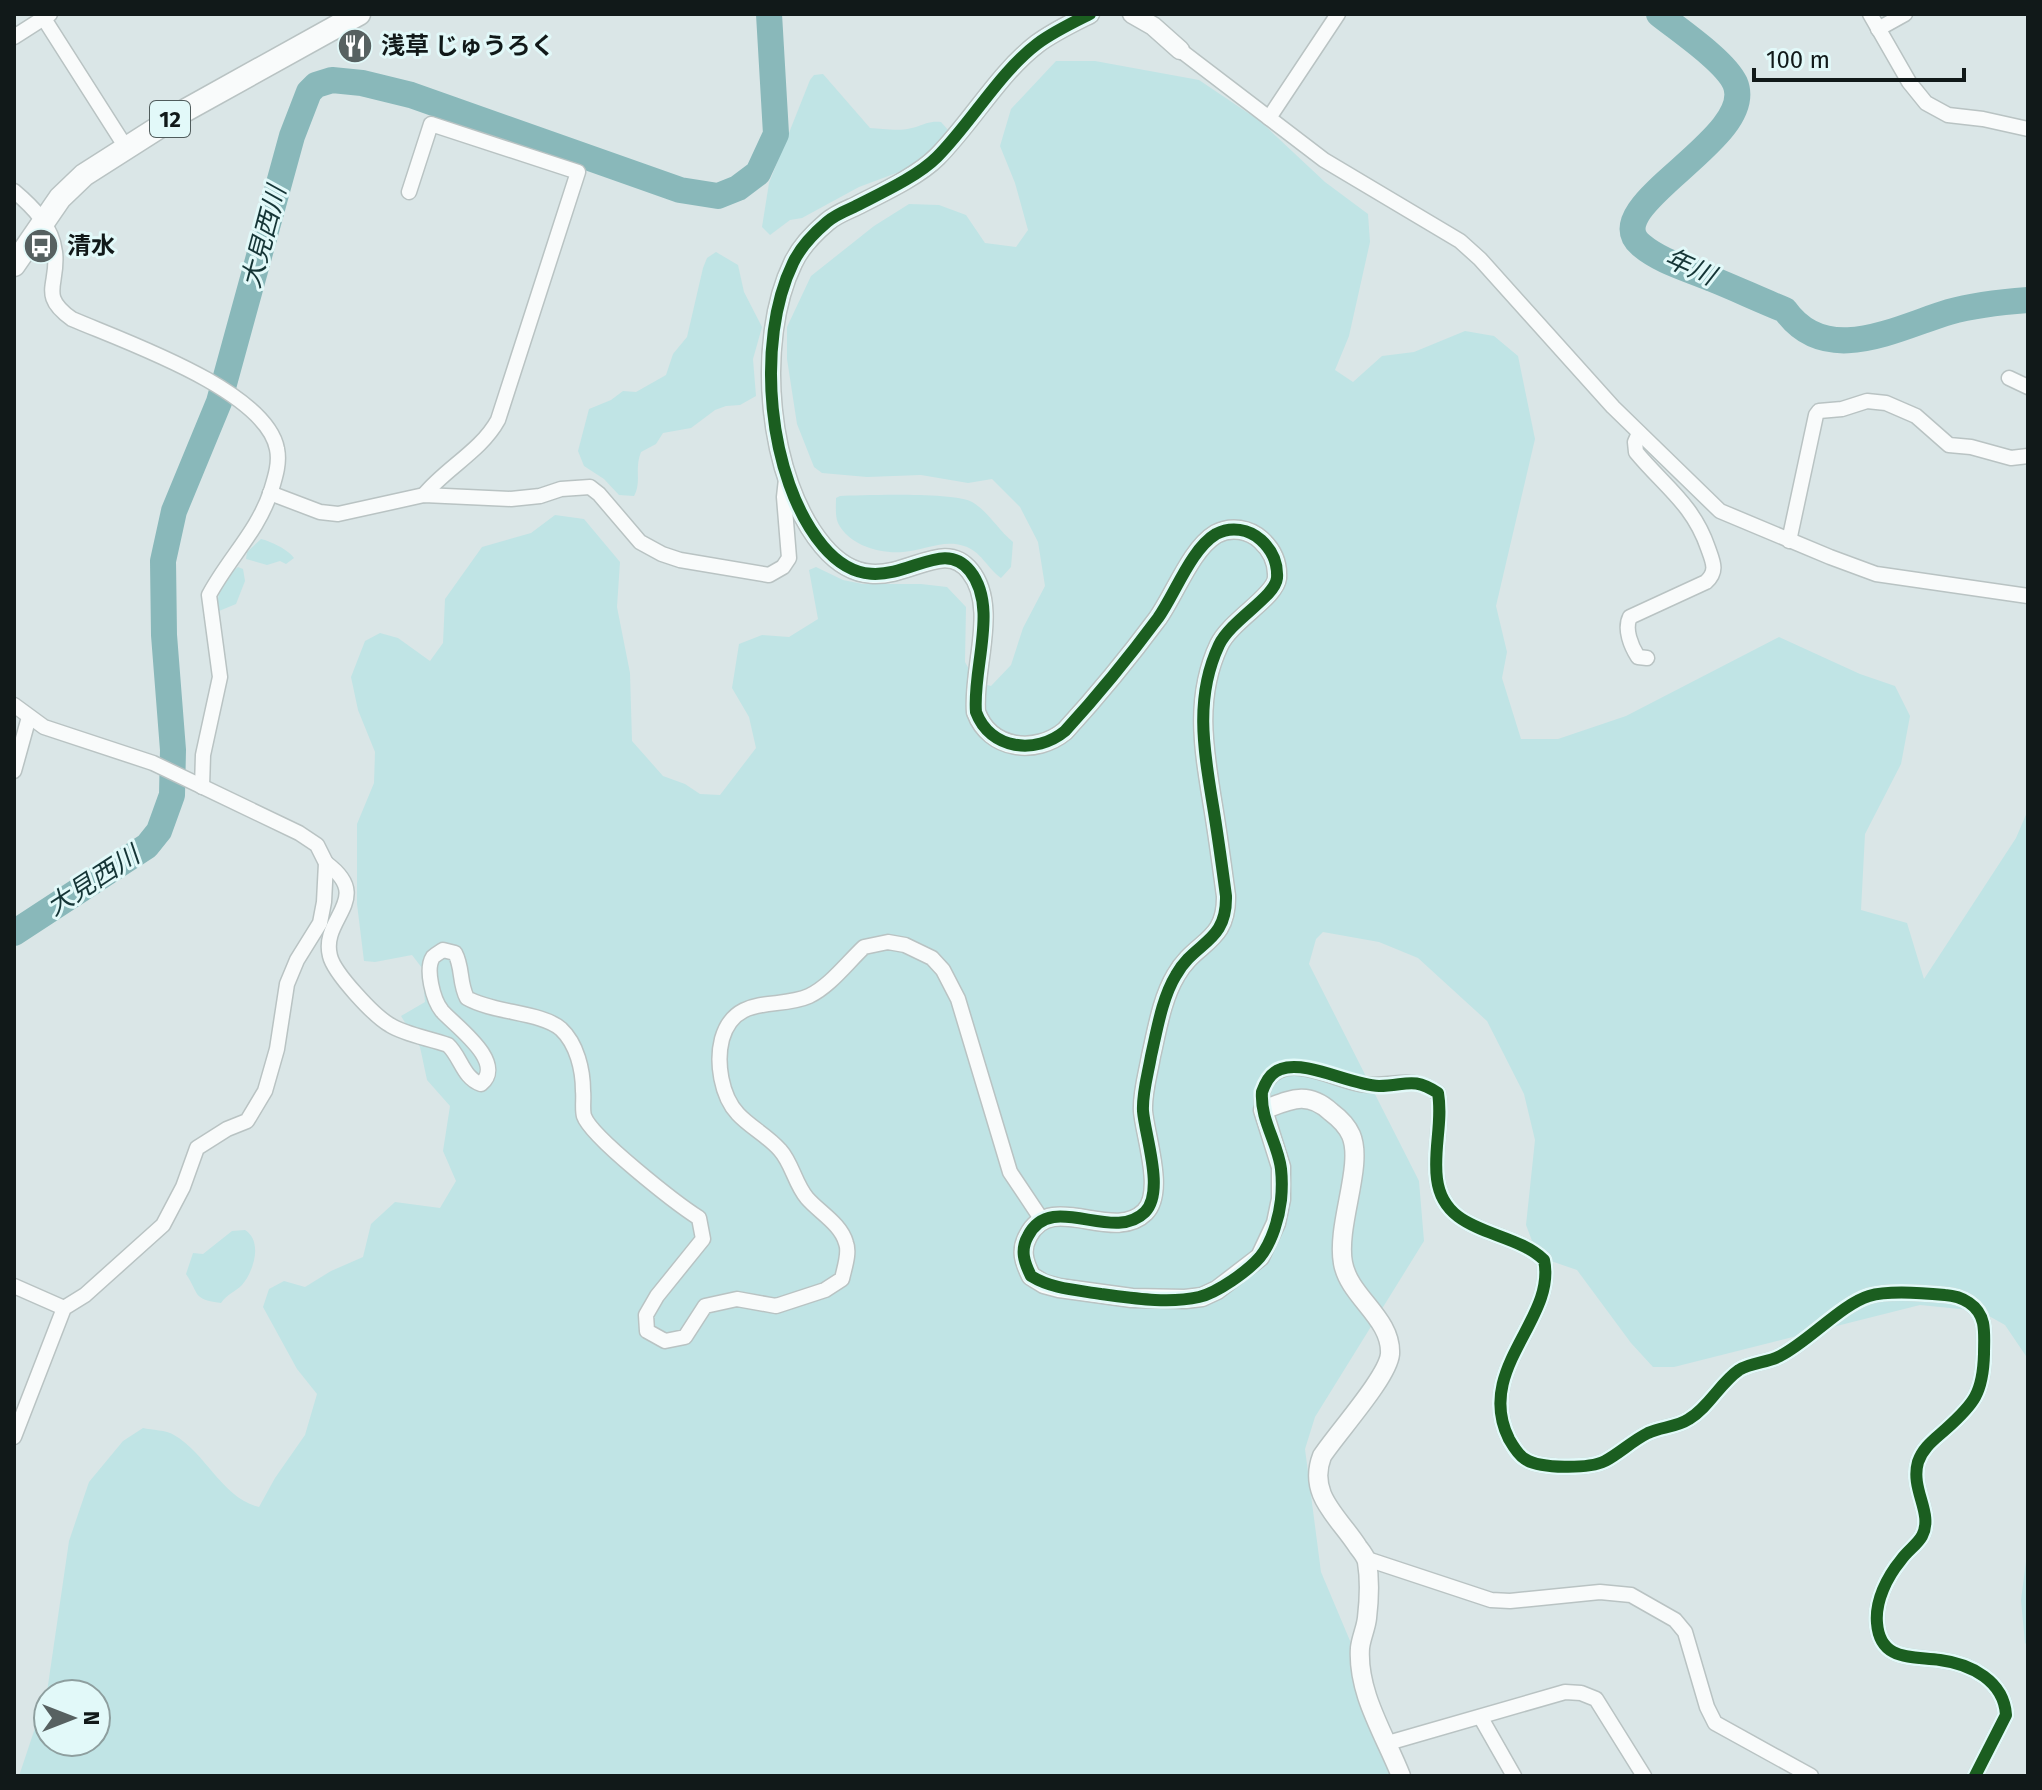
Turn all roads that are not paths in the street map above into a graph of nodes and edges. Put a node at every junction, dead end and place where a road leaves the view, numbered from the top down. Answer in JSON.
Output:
{"nodes":[{"id":1,"x":1090,"y":14,"type":"edge"},
{"id":2,"x":1132,"y":14,"type":"edge"},
{"id":3,"x":1338,"y":14,"type":"edge"},
{"id":4,"x":1870,"y":14,"type":"edge"},
{"id":5,"x":1905,"y":14,"type":"edge"},
{"id":6,"x":45,"y":15,"type":"edge"},
{"id":7,"x":356,"y":15,"type":"edge"},
{"id":8,"x":1878,"y":29,"type":"junction"},
{"id":9,"x":14,"y":37,"type":"edge"},
{"id":10,"x":1180,"y":50,"type":"joint"},
{"id":11,"x":1269,"y":118,"type":"junction"},
{"id":12,"x":2028,"y":129,"type":"edge"},
{"id":13,"x":125,"y":146,"type":"junction"},
{"id":14,"x":14,"y":191,"type":"edge"},
{"id":15,"x":409,"y":192,"type":"dead end"},
{"id":16,"x":44,"y":223,"type":"junction"},
{"id":17,"x":14,"y":265,"type":"edge"},
{"id":18,"x":2009,"y":378,"type":"dead end"},
{"id":19,"x":2028,"y":387,"type":"edge"},
{"id":20,"x":1639,"y":433,"type":"junction"},
{"id":21,"x":2028,"y":456,"type":"edge"},
{"id":22,"x":786,"y":479,"type":"junction"},
{"id":23,"x":270,"y":493,"type":"junction"},
{"id":24,"x":424,"y":495,"type":"junction"},
{"id":25,"x":1789,"y":541,"type":"junction"},
{"id":26,"x":2028,"y":596,"type":"edge"},
{"id":27,"x":1647,"y":658,"type":"dead end"},
{"id":28,"x":14,"y":705,"type":"edge"},
{"id":29,"x":29,"y":717,"type":"junction"},
{"id":30,"x":14,"y":771,"type":"edge"},
{"id":31,"x":197,"y":784,"type":"junction"},
{"id":32,"x":326,"y":863,"type":"junction"},
{"id":33,"x":1263,"y":1110,"type":"junction"},
{"id":34,"x":1042,"y":1220,"type":"junction"},
{"id":35,"x":14,"y":1286,"type":"edge"},
{"id":36,"x":64,"y":1308,"type":"junction"},
{"id":37,"x":14,"y":1437,"type":"edge"},
{"id":38,"x":1367,"y":1559,"type":"junction"},
{"id":39,"x":1481,"y":1718,"type":"junction"},
{"id":40,"x":1388,"y":1743,"type":"junction"},
{"id":41,"x":1401,"y":1776,"type":"edge"},
{"id":42,"x":1514,"y":1776,"type":"edge"},
{"id":43,"x":1644,"y":1776,"type":"edge"},
{"id":44,"x":1811,"y":1776,"type":"edge"},
{"id":45,"x":1975,"y":1776,"type":"edge"}],
"edges":[{"from":1,"to":22,"type":"street"},
{"from":2,"to":10,"type":"street"},
{"from":3,"to":11,"type":"street"},
{"from":4,"to":8,"type":"street"},
{"from":5,"to":8,"type":"street"},
{"from":6,"to":9,"type":"street"},
{"from":6,"to":13,"type":"street"},
{"from":7,"to":13,"type":"main road","number":"12"},
{"from":8,"to":12,"type":"street"},
{"from":10,"to":11,"type":"street"},
{"from":11,"to":20,"type":"street"},
{"from":13,"to":16,"type":"main road","number":"12"},
{"from":14,"to":16,"type":"street"},
{"from":15,"to":24,"type":"street"},
{"from":16,"to":17,"type":"main road","number":"12"},
{"from":16,"to":23,"type":"street"},
{"from":18,"to":19,"type":"street"},
{"from":20,"to":25,"type":"street"},
{"from":20,"to":27,"type":"street"},
{"from":21,"to":25,"type":"street"},
{"from":22,"to":24,"type":"street"},
{"from":22,"to":34,"type":"street"},
{"from":23,"to":24,"type":"street"},
{"from":23,"to":31,"type":"street"},
{"from":25,"to":26,"type":"street"},
{"from":28,"to":29,"type":"street"},
{"from":29,"to":30,"type":"street"},
{"from":29,"to":31,"type":"street"},
{"from":31,"to":32,"type":"street"},
{"from":32,"to":34,"type":"street"},
{"from":32,"to":36,"type":"street"},
{"from":33,"to":34,"type":"street"},
{"from":33,"to":38,"type":"street"},
{"from":33,"to":45,"type":"street"},
{"from":35,"to":36,"type":"street"},
{"from":36,"to":37,"type":"street"},
{"from":38,"to":40,"type":"street"},
{"from":38,"to":44,"type":"street"},
{"from":39,"to":40,"type":"street"},
{"from":39,"to":42,"type":"street"},
{"from":39,"to":43,"type":"street"},
{"from":40,"to":41,"type":"street"}]}
